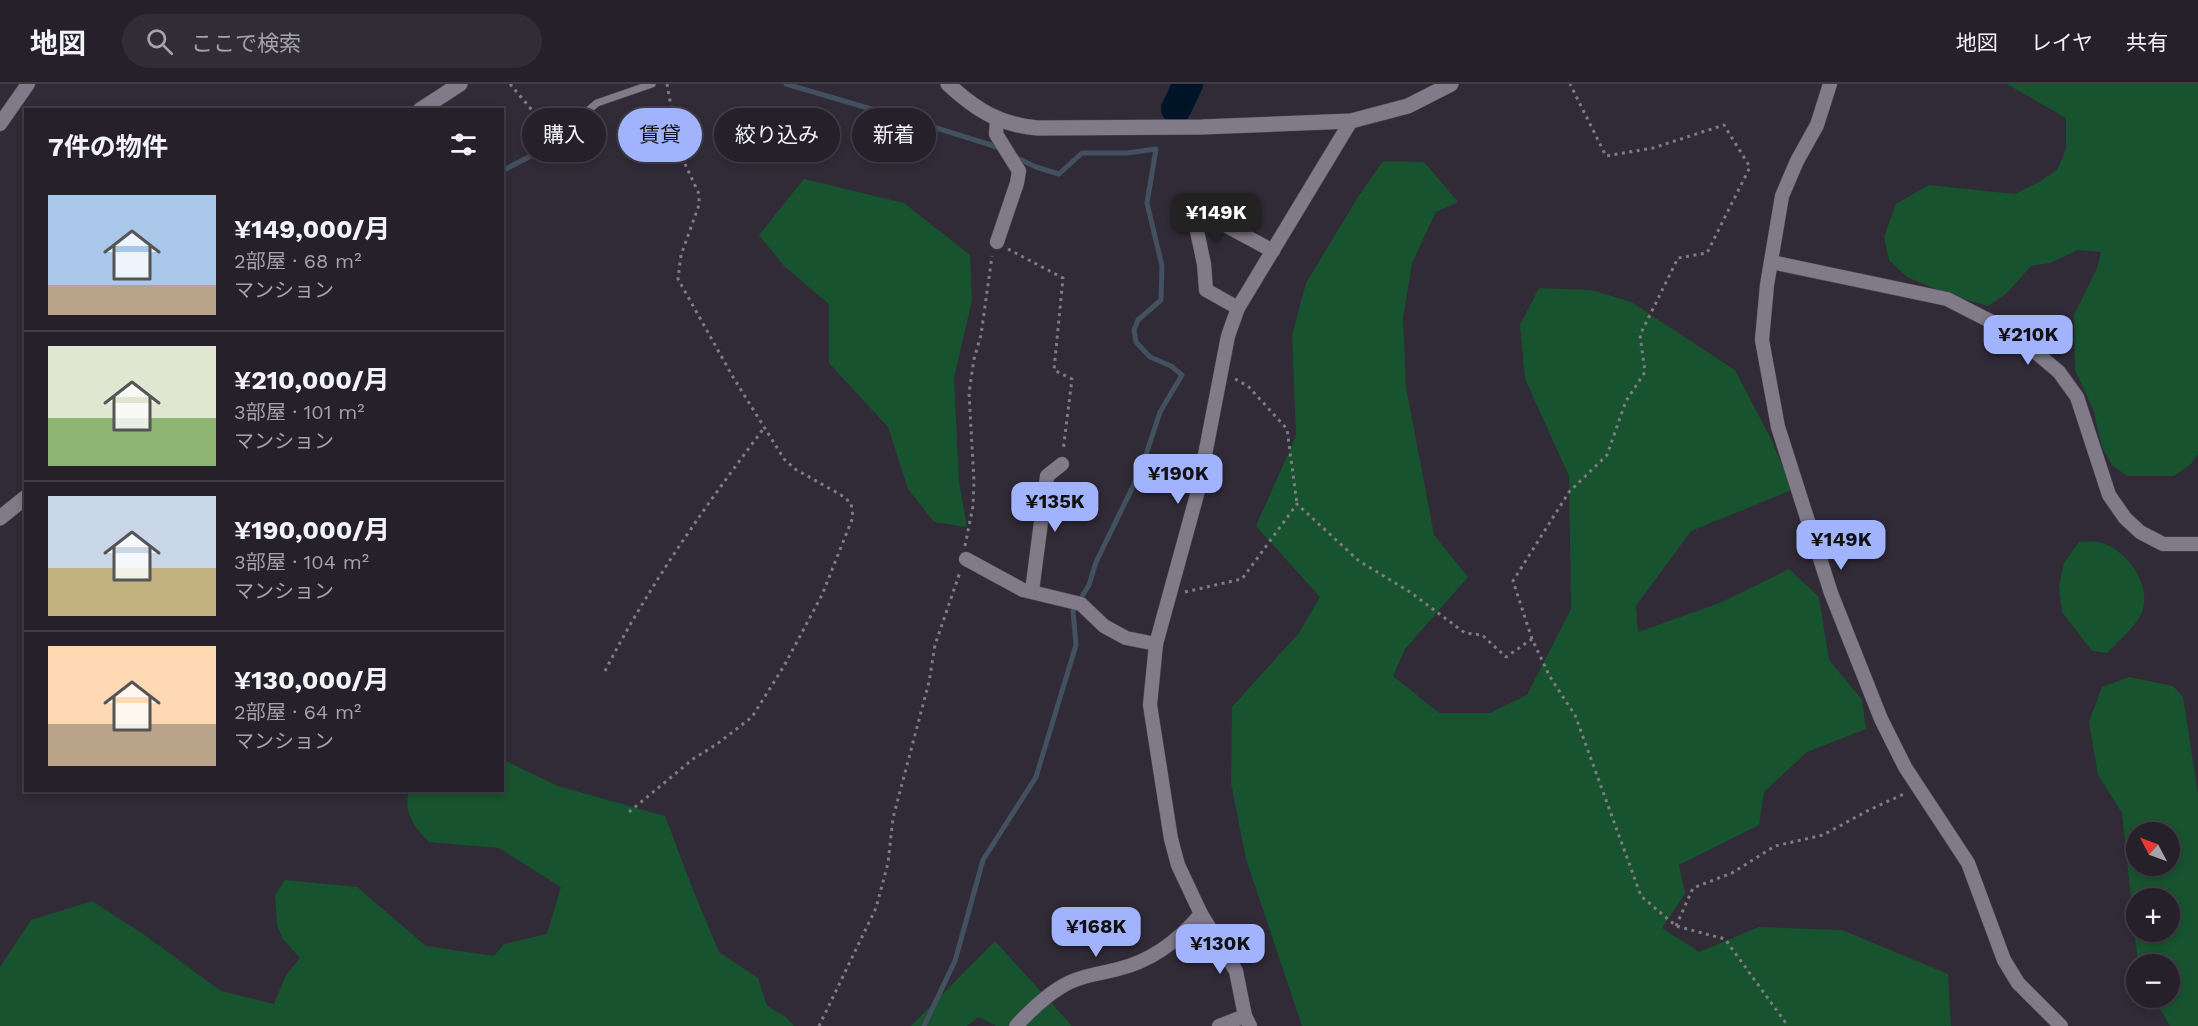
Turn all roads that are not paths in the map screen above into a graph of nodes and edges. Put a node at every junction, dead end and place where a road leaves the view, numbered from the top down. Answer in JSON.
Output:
{"nodes":[{"id":1,"x":28,"y":84,"type":"edge"},
{"id":2,"x":460,"y":84,"type":"edge"},
{"id":3,"x":652,"y":84,"type":"edge"},
{"id":4,"x":948,"y":84,"type":"edge"},
{"id":5,"x":1451,"y":84,"type":"edge"},
{"id":6,"x":1830,"y":84,"type":"edge"},
{"id":7,"x":423,"y":108,"type":"edge"},
{"id":8,"x":591,"y":108,"type":"edge"},
{"id":9,"x":997,"y":119,"type":"junction"},
{"id":10,"x":1351,"y":121,"type":"junction"},
{"id":11,"x":0,"y":124,"type":"edge"},
{"id":12,"x":997,"y":242,"type":"road end"},
{"id":13,"x":1273,"y":251,"type":"junction"},
{"id":14,"x":1771,"y":262,"type":"junction"},
{"id":15,"x":1238,"y":308,"type":"junction"},
{"id":16,"x":1062,"y":464,"type":"road end"},
{"id":17,"x":24,"y":499,"type":"edge"},
{"id":18,"x":0,"y":518,"type":"edge"},
{"id":19,"x":2198,"y":544,"type":"edge"},
{"id":20,"x":966,"y":560,"type":"road end"},
{"id":21,"x":1032,"y":591,"type":"junction"},
{"id":22,"x":1156,"y":644,"type":"junction"},
{"id":23,"x":1201,"y":914,"type":"junction"},
{"id":24,"x":1247,"y":1021,"type":"edge"},
{"id":25,"x":1016,"y":1026,"type":"edge"},
{"id":26,"x":1219,"y":1026,"type":"edge"},
{"id":27,"x":2061,"y":1026,"type":"edge"}],
"edges":[{"from":1,"to":11,"type":"street"},
{"from":2,"to":7,"type":"street"},
{"from":3,"to":8,"type":"lane"},
{"from":4,"to":9,"type":"street"},
{"from":5,"to":10,"type":"street"},
{"from":6,"to":14,"type":"street"},
{"from":9,"to":10,"type":"street"},
{"from":9,"to":12,"type":"street"},
{"from":10,"to":13,"type":"street"},
{"from":13,"to":15,"type":"street"},
{"from":13,"to":15,"type":"street"},
{"from":14,"to":19,"type":"street"},
{"from":14,"to":27,"type":"street"},
{"from":15,"to":22,"type":"street"},
{"from":16,"to":21,"type":"street"},
{"from":17,"to":18,"type":"street"},
{"from":20,"to":21,"type":"street"},
{"from":21,"to":22,"type":"street"},
{"from":22,"to":23,"type":"street"},
{"from":23,"to":24,"type":"street"},
{"from":23,"to":25,"type":"street"},
{"from":24,"to":26,"type":"street"}]}
